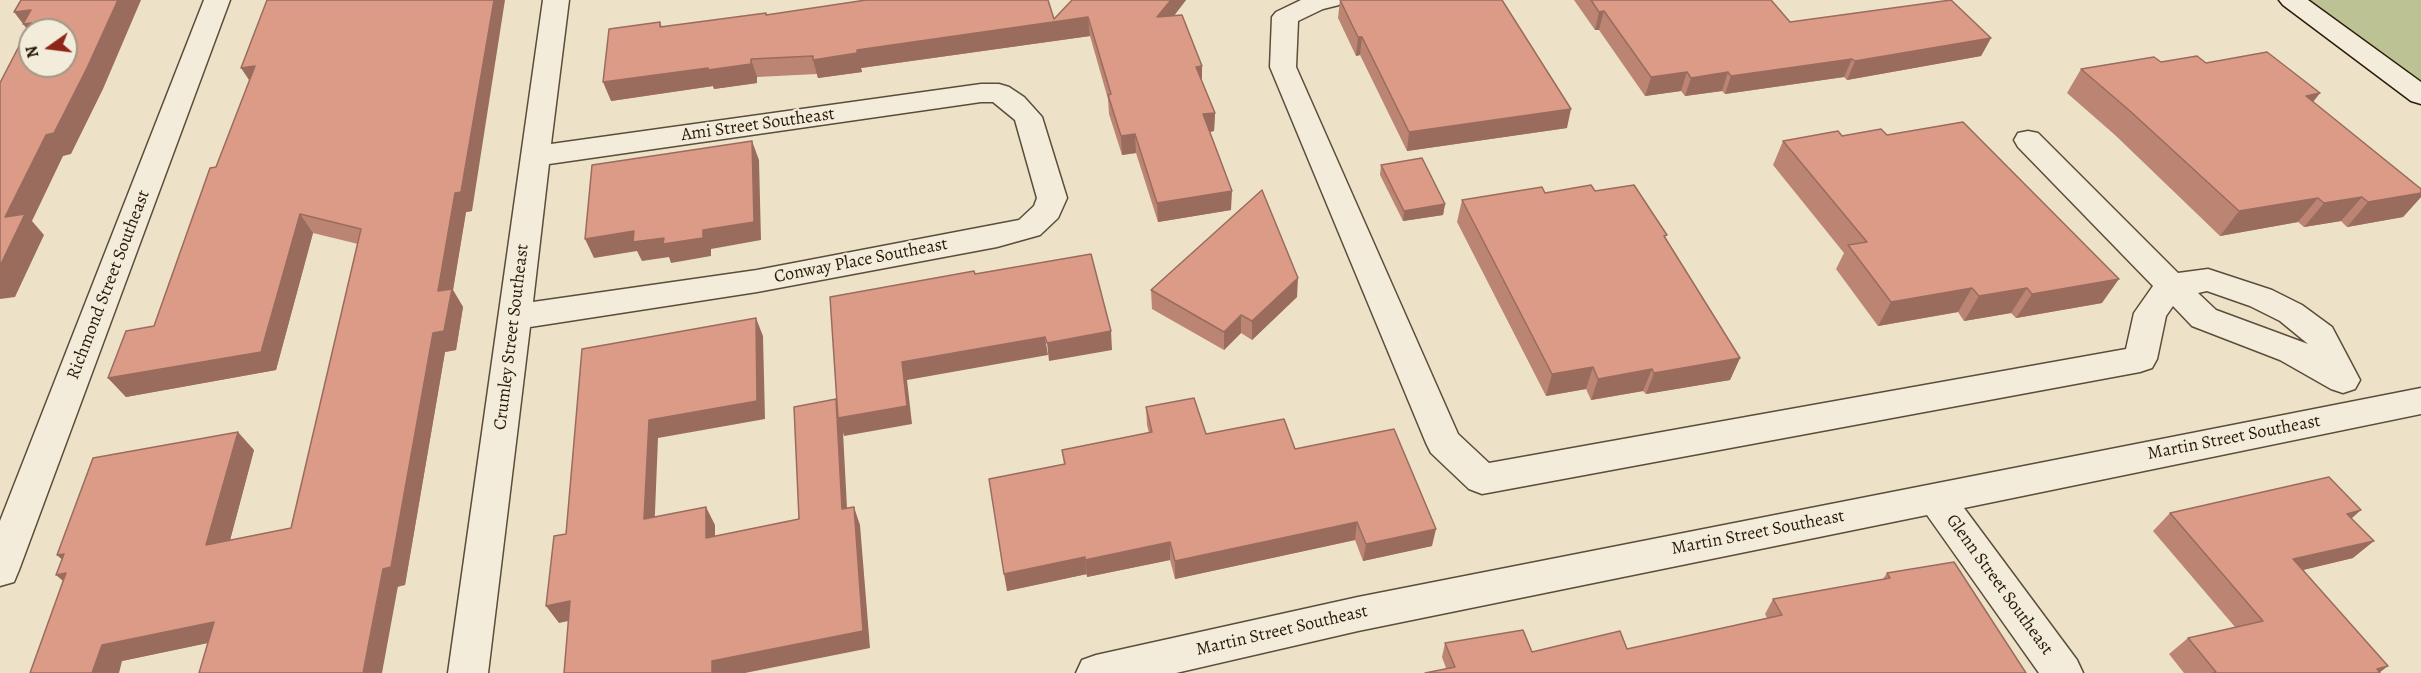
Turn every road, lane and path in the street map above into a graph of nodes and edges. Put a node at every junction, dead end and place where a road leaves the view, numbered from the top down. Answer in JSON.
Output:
{"nodes":[{"id":1,"x":217,"y":0,"type":"edge"},
{"id":2,"x":555,"y":0,"type":"edge"},
{"id":3,"x":1330,"y":0,"type":"edge"},
{"id":4,"x":2292,"y":0,"type":"edge"},
{"id":5,"x":981,"y":93,"type":"joint"},
{"id":6,"x":2421,"y":95,"type":"edge"},
{"id":7,"x":2028,"y":140,"type":"dead end"},
{"id":8,"x":536,"y":156,"type":"junction"},
{"id":9,"x":2171,"y":285,"type":"junction"},
{"id":10,"x":515,"y":317,"type":"junction"},
{"id":11,"x":2421,"y":401,"type":"edge"},
{"id":12,"x":2378,"y":410,"type":"junction"},
{"id":13,"x":1935,"y":497,"type":"junction"},
{"id":14,"x":0,"y":570,"type":"edge"},
{"id":15,"x":468,"y":673,"type":"edge"},
{"id":16,"x":1096,"y":673,"type":"edge"},
{"id":17,"x":2063,"y":673,"type":"edge"}],
"edges":[{"from":1,"to":14,"type":"street","name":"Richmond Street Southeast"},
{"from":2,"to":8,"type":"street","name":"Crumley Street Southeast"},
{"from":3,"to":9,"type":"street"},
{"from":4,"to":6,"type":"street"},
{"from":5,"to":8,"type":"street","name":"Ami Street Southeast"},
{"from":5,"to":10,"type":"street","name":"Conway Place Southeast"},
{"from":7,"to":9,"type":"street"},
{"from":8,"to":10,"type":"street","name":"Crumley Street Southeast"},
{"from":9,"to":12,"type":"street"},
{"from":10,"to":15,"type":"street","name":"Crumley Street Southeast"},
{"from":11,"to":12,"type":"street","name":"Martin Street Southeast"},
{"from":12,"to":13,"type":"street","name":"Martin Street Southeast"},
{"from":13,"to":16,"type":"street","name":"Martin Street Southeast"},
{"from":13,"to":17,"type":"street","name":"Glenn Street Southeast"}]}
